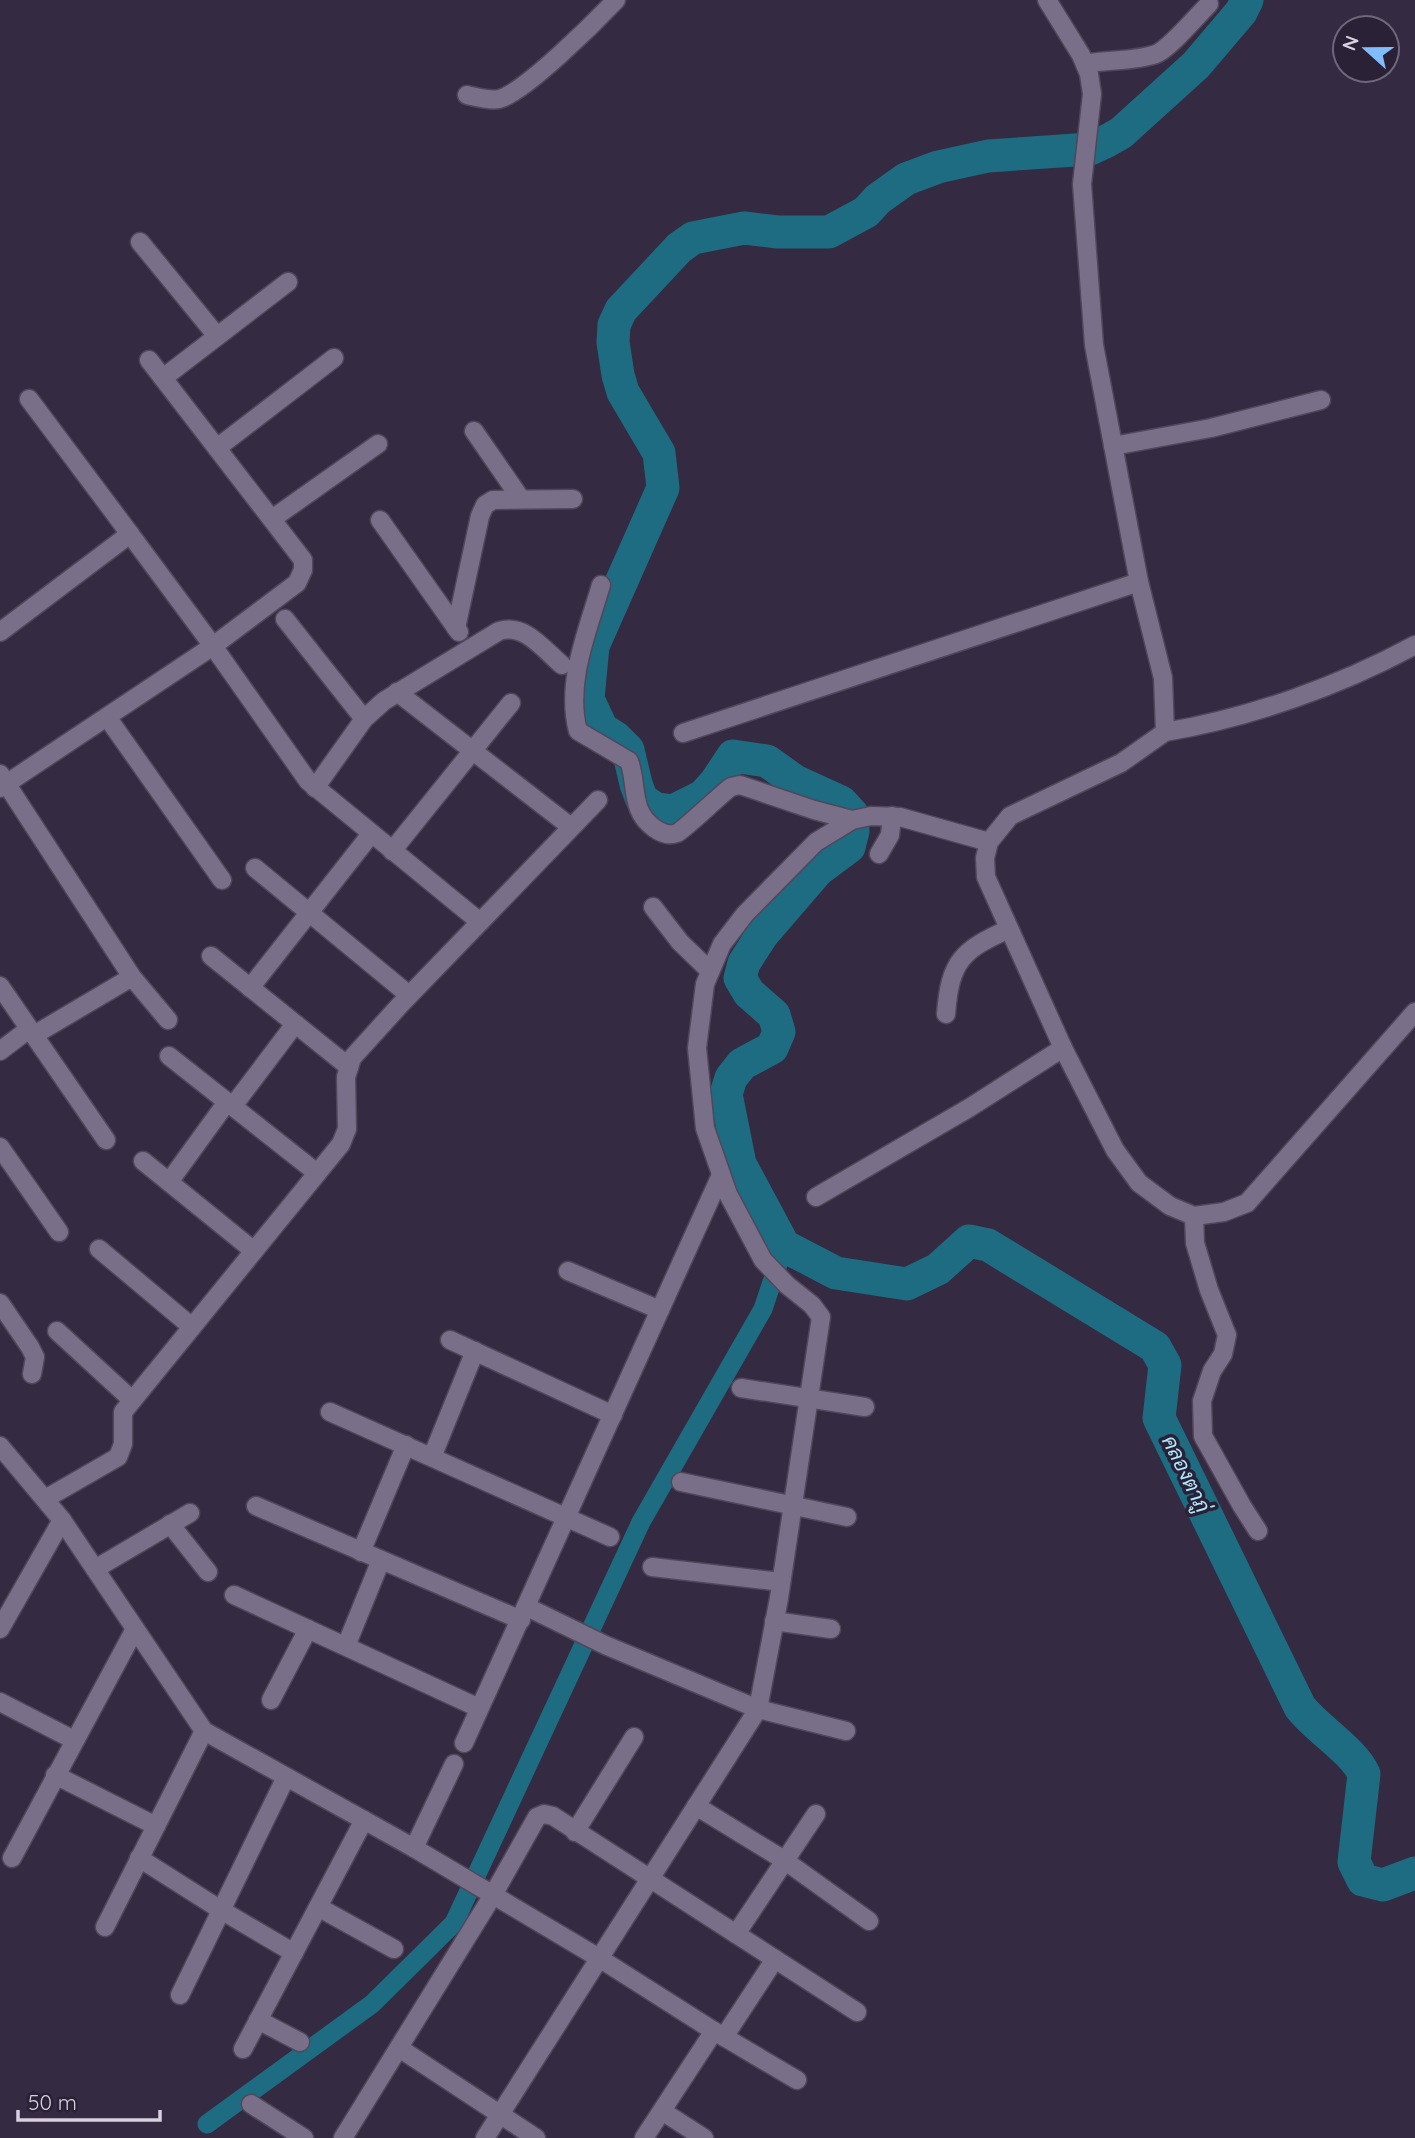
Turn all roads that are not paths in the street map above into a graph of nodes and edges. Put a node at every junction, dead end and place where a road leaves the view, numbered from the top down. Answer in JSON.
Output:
{"nodes":[{"id":1,"x":617,"y":0,"type":"edge"},
{"id":2,"x":1047,"y":0,"type":"edge"},
{"id":3,"x":1209,"y":4,"type":"dead end"},
{"id":4,"x":1085,"y":64,"type":"junction"},
{"id":5,"x":467,"y":96,"type":"dead end"},
{"id":6,"x":140,"y":242,"type":"dead end"},
{"id":7,"x":288,"y":282,"type":"dead end"},
{"id":8,"x":217,"y":336,"type":"junction"},
{"id":9,"x":334,"y":358,"type":"dead end"},
{"id":10,"x":149,"y":360,"type":"dead end"},
{"id":11,"x":163,"y":378,"type":"junction"},
{"id":12,"x":29,"y":399,"type":"dead end"},
{"id":13,"x":1321,"y":400,"type":"dead end"},
{"id":14,"x":474,"y":431,"type":"dead end"},
{"id":15,"x":378,"y":444,"type":"dead end"},
{"id":16,"x":1113,"y":446,"type":"junction"},
{"id":17,"x":217,"y":448,"type":"junction"},
{"id":18,"x":521,"y":499,"type":"junction"},
{"id":19,"x":573,"y":499,"type":"dead end"},
{"id":20,"x":272,"y":519,"type":"junction"},
{"id":21,"x":380,"y":520,"type":"dead end"},
{"id":22,"x":130,"y":534,"type":"junction"},
{"id":23,"x":1139,"y":582,"type":"junction"},
{"id":24,"x":601,"y":585,"type":"dead end"},
{"id":25,"x":285,"y":620,"type":"dead end"},
{"id":26,"x":456,"y":628,"type":"junction"},
{"id":27,"x":0,"y":632,"type":"edge"},
{"id":28,"x":1415,"y":645,"type":"edge"},
{"id":29,"x":214,"y":646,"type":"junction"},
{"id":30,"x":469,"y":647,"type":"junction"},
{"id":31,"x":562,"y":665,"type":"dead end"},
{"id":32,"x":397,"y":692,"type":"junction"},
{"id":33,"x":511,"y":703,"type":"dead end"},
{"id":34,"x":107,"y":717,"type":"junction"},
{"id":35,"x":364,"y":719,"type":"junction"},
{"id":36,"x":1165,"y":732,"type":"junction"},
{"id":37,"x":683,"y":733,"type":"dead end"},
{"id":38,"x":474,"y":751,"type":"junction"},
{"id":39,"x":2,"y":782,"type":"edge"},
{"id":40,"x":315,"y":788,"type":"junction"},
{"id":41,"x":598,"y":800,"type":"dead end"},
{"id":42,"x":892,"y":816,"type":"junction"},
{"id":43,"x":852,"y":820,"type":"junction"},
{"id":44,"x":571,"y":827,"type":"junction"},
{"id":45,"x":371,"y":834,"type":"junction"},
{"id":46,"x":989,"y":842,"type":"junction"},
{"id":47,"x":392,"y":851,"type":"junction"},
{"id":48,"x":879,"y":854,"type":"dead end"},
{"id":49,"x":255,"y":868,"type":"dead end"},
{"id":50,"x":222,"y":880,"type":"dead end"},
{"id":51,"x":653,"y":907,"type":"dead end"},
{"id":52,"x":309,"y":912,"type":"junction"},
{"id":53,"x":480,"y":922,"type":"junction"},
{"id":54,"x":1009,"y":929,"type":"junction"},
{"id":55,"x":211,"y":957,"type":"dead end"},
{"id":56,"x":710,"y":971,"type":"junction"},
{"id":57,"x":132,"y":977,"type":"junction"},
{"id":58,"x":0,"y":986,"type":"edge"},
{"id":59,"x":250,"y":988,"type":"junction"},
{"id":60,"x":409,"y":995,"type":"junction"},
{"id":61,"x":1415,"y":1012,"type":"edge"},
{"id":62,"x":946,"y":1014,"type":"dead end"},
{"id":63,"x":168,"y":1020,"type":"dead end"},
{"id":64,"x":295,"y":1024,"type":"junction"},
{"id":65,"x":32,"y":1032,"type":"junction"},
{"id":66,"x":1063,"y":1048,"type":"junction"},
{"id":67,"x":0,"y":1051,"type":"edge"},
{"id":68,"x":170,"y":1056,"type":"dead end"},
{"id":69,"x":349,"y":1067,"type":"junction"},
{"id":70,"x":230,"y":1104,"type":"junction"},
{"id":71,"x":106,"y":1140,"type":"dead end"},
{"id":72,"x":0,"y":1147,"type":"edge"},
{"id":73,"x":144,"y":1161,"type":"dead end"},
{"id":74,"x":317,"y":1173,"type":"junction"},
{"id":75,"x":721,"y":1175,"type":"junction"},
{"id":76,"x":169,"y":1182,"type":"junction"},
{"id":77,"x":816,"y":1197,"type":"dead end"},
{"id":78,"x":1194,"y":1216,"type":"junction"},
{"id":79,"x":59,"y":1232,"type":"dead end"},
{"id":80,"x":99,"y":1249,"type":"dead end"},
{"id":81,"x":254,"y":1251,"type":"junction"},
{"id":82,"x":568,"y":1272,"type":"dead end"},
{"id":83,"x":0,"y":1303,"type":"edge"},
{"id":84,"x":660,"y":1310,"type":"junction"},
{"id":85,"x":192,"y":1327,"type":"junction"},
{"id":86,"x":57,"y":1331,"type":"dead end"},
{"id":87,"x":450,"y":1340,"type":"dead end"},
{"id":88,"x":475,"y":1351,"type":"junction"},
{"id":89,"x":32,"y":1374,"type":"dead end"},
{"id":90,"x":741,"y":1388,"type":"dead end"},
{"id":91,"x":808,"y":1399,"type":"junction"},
{"id":92,"x":132,"y":1400,"type":"junction"},
{"id":93,"x":865,"y":1407,"type":"dead end"},
{"id":94,"x":330,"y":1412,"type":"dead end"},
{"id":95,"x":613,"y":1415,"type":"junction"},
{"id":96,"x":0,"y":1446,"type":"edge"},
{"id":97,"x":406,"y":1446,"type":"junction"},
{"id":98,"x":432,"y":1457,"type":"junction"},
{"id":99,"x":681,"y":1482,"type":"dead end"},
{"id":100,"x":45,"y":1499,"type":"junction"},
{"id":101,"x":793,"y":1504,"type":"junction"},
{"id":102,"x":256,"y":1506,"type":"dead end"},
{"id":103,"x":190,"y":1513,"type":"dead end"},
{"id":104,"x":567,"y":1517,"type":"junction"},
{"id":105,"x":847,"y":1517,"type":"dead end"},
{"id":106,"x":62,"y":1520,"type":"junction"},
{"id":107,"x":170,"y":1524,"type":"junction"},
{"id":108,"x":1258,"y":1531,"type":"dead end"},
{"id":109,"x":610,"y":1537,"type":"dead end"},
{"id":110,"x":361,"y":1552,"type":"junction"},
{"id":111,"x":381,"y":1560,"type":"junction"},
{"id":112,"x":652,"y":1567,"type":"dead end"},
{"id":113,"x":95,"y":1569,"type":"junction"},
{"id":114,"x":208,"y":1572,"type":"dead end"},
{"id":115,"x":781,"y":1582,"type":"junction"},
{"id":116,"x":234,"y":1595,"type":"dead end"},
{"id":117,"x":524,"y":1614,"type":"junction"},
{"id":118,"x":775,"y":1621,"type":"junction"},
{"id":119,"x":2,"y":1623,"type":"edge"},
{"id":120,"x":135,"y":1629,"type":"junction"},
{"id":121,"x":309,"y":1629,"type":"junction"},
{"id":122,"x":831,"y":1629,"type":"dead end"},
{"id":123,"x":346,"y":1646,"type":"junction"},
{"id":124,"x":271,"y":1700,"type":"dead end"},
{"id":125,"x":0,"y":1702,"type":"edge"},
{"id":126,"x":479,"y":1708,"type":"junction"},
{"id":127,"x":758,"y":1709,"type":"junction"},
{"id":128,"x":204,"y":1731,"type":"junction"},
{"id":129,"x":846,"y":1731,"type":"dead end"},
{"id":130,"x":634,"y":1737,"type":"dead end"},
{"id":131,"x":74,"y":1740,"type":"junction"},
{"id":132,"x":464,"y":1743,"type":"dead end"},
{"id":133,"x":454,"y":1764,"type":"dead end"},
{"id":134,"x":55,"y":1775,"type":"junction"},
{"id":135,"x":286,"y":1777,"type":"junction"},
{"id":136,"x":696,"y":1806,"type":"junction"},
{"id":137,"x":816,"y":1814,"type":"dead end"},
{"id":138,"x":364,"y":1820,"type":"junction"},
{"id":139,"x":156,"y":1826,"type":"junction"},
{"id":140,"x":575,"y":1832,"type":"junction"},
{"id":141,"x":414,"y":1848,"type":"junction"},
{"id":142,"x":12,"y":1858,"type":"dead end"},
{"id":143,"x":139,"y":1858,"type":"junction"},
{"id":144,"x":784,"y":1860,"type":"junction"},
{"id":145,"x":650,"y":1879,"type":"junction"},
{"id":146,"x":486,"y":1891,"type":"junction"},
{"id":147,"x":318,"y":1907,"type":"junction"},
{"id":148,"x":220,"y":1910,"type":"junction"},
{"id":149,"x":869,"y":1921,"type":"dead end"},
{"id":150,"x":105,"y":1927,"type":"dead end"},
{"id":151,"x":736,"y":1934,"type":"junction"},
{"id":152,"x":394,"y":1949,"type":"dead end"},
{"id":153,"x":294,"y":1953,"type":"junction"},
{"id":154,"x":599,"y":1958,"type":"junction"},
{"id":155,"x":775,"y":1959,"type":"junction"},
{"id":156,"x":180,"y":1994,"type":"dead end"},
{"id":157,"x":857,"y":2012,"type":"dead end"},
{"id":158,"x":258,"y":2020,"type":"junction"},
{"id":159,"x":719,"y":2034,"type":"junction"},
{"id":160,"x":300,"y":2042,"type":"dead end"},
{"id":161,"x":398,"y":2048,"type":"junction"},
{"id":162,"x":243,"y":2049,"type":"dead end"},
{"id":163,"x":797,"y":2080,"type":"dead end"},
{"id":164,"x":251,"y":2104,"type":"dead end"},
{"id":165,"x":662,"y":2111,"type":"junction"},
{"id":166,"x":499,"y":2116,"type":"junction"},
{"id":167,"x":304,"y":2138,"type":"edge"},
{"id":168,"x":343,"y":2138,"type":"edge"},
{"id":169,"x":485,"y":2138,"type":"edge"},
{"id":170,"x":536,"y":2138,"type":"edge"},
{"id":171,"x":644,"y":2138,"type":"edge"},
{"id":172,"x":704,"y":2138,"type":"edge"}],
"edges":[{"from":1,"to":5,"type":"street"},
{"from":2,"to":4,"type":"street"},
{"from":3,"to":4,"type":"street"},
{"from":4,"to":16,"type":"street"},
{"from":6,"to":8,"type":"street"},
{"from":7,"to":8,"type":"street"},
{"from":8,"to":11,"type":"street"},
{"from":9,"to":17,"type":"street"},
{"from":10,"to":11,"type":"street"},
{"from":11,"to":17,"type":"street"},
{"from":12,"to":22,"type":"street"},
{"from":13,"to":16,"type":"street"},
{"from":14,"to":18,"type":"street"},
{"from":15,"to":20,"type":"street"},
{"from":16,"to":23,"type":"street"},
{"from":17,"to":20,"type":"street"},
{"from":18,"to":19,"type":"street"},
{"from":18,"to":26,"type":"street"},
{"from":20,"to":29,"type":"street"},
{"from":21,"to":26,"type":"street"},
{"from":22,"to":27,"type":"street"},
{"from":22,"to":29,"type":"street"},
{"from":23,"to":36,"type":"street"},
{"from":23,"to":37,"type":"street"},
{"from":24,"to":43,"type":"street"},
{"from":25,"to":35,"type":"street"},
{"from":26,"to":30,"type":"street"},
{"from":28,"to":36,"type":"street"},
{"from":29,"to":34,"type":"street"},
{"from":29,"to":40,"type":"street"},
{"from":30,"to":31,"type":"street"},
{"from":30,"to":32,"type":"street"},
{"from":32,"to":35,"type":"street"},
{"from":32,"to":38,"type":"street"},
{"from":33,"to":38,"type":"street"},
{"from":34,"to":39,"type":"street"},
{"from":34,"to":50,"type":"street"},
{"from":35,"to":40,"type":"street"},
{"from":36,"to":46,"type":"street"},
{"from":38,"to":44,"type":"street"},
{"from":38,"to":47,"type":"street"},
{"from":39,"to":57,"type":"street"},
{"from":40,"to":45,"type":"street"},
{"from":41,"to":44,"type":"street"},
{"from":42,"to":43,"type":"street"},
{"from":42,"to":46,"type":"street"},
{"from":42,"to":48,"type":"street"},
{"from":43,"to":56,"type":"street"},
{"from":44,"to":53,"type":"street"},
{"from":45,"to":47,"type":"street"},
{"from":45,"to":52,"type":"street"},
{"from":46,"to":54,"type":"street"},
{"from":47,"to":53,"type":"street"},
{"from":49,"to":52,"type":"street"},
{"from":51,"to":56,"type":"street"},
{"from":52,"to":59,"type":"street"},
{"from":52,"to":60,"type":"street"},
{"from":53,"to":60,"type":"street"},
{"from":54,"to":62,"type":"street"},
{"from":54,"to":66,"type":"street"},
{"from":55,"to":59,"type":"street"},
{"from":56,"to":75,"type":"street"},
{"from":57,"to":63,"type":"street"},
{"from":57,"to":65,"type":"street"},
{"from":58,"to":65,"type":"street"},
{"from":59,"to":64,"type":"street"},
{"from":60,"to":69,"type":"street"},
{"from":61,"to":78,"type":"street"},
{"from":64,"to":69,"type":"street"},
{"from":64,"to":70,"type":"street"},
{"from":65,"to":67,"type":"street"},
{"from":65,"to":71,"type":"street"},
{"from":66,"to":77,"type":"street"},
{"from":66,"to":78,"type":"street"},
{"from":68,"to":70,"type":"street"},
{"from":69,"to":74,"type":"street"},
{"from":70,"to":74,"type":"street"},
{"from":70,"to":76,"type":"street"},
{"from":72,"to":79,"type":"street"},
{"from":73,"to":76,"type":"street"},
{"from":74,"to":81,"type":"street"},
{"from":75,"to":84,"type":"street"},
{"from":75,"to":91,"type":"street"},
{"from":76,"to":81,"type":"street"},
{"from":78,"to":108,"type":"street"},
{"from":80,"to":85,"type":"street"},
{"from":81,"to":85,"type":"street"},
{"from":82,"to":84,"type":"street"},
{"from":83,"to":89,"type":"street"},
{"from":84,"to":95,"type":"street"},
{"from":85,"to":92,"type":"street"},
{"from":86,"to":92,"type":"street"},
{"from":87,"to":88,"type":"street"},
{"from":88,"to":95,"type":"street"},
{"from":88,"to":98,"type":"street"},
{"from":90,"to":91,"type":"street"},
{"from":91,"to":93,"type":"street"},
{"from":91,"to":101,"type":"street"},
{"from":92,"to":100,"type":"street"},
{"from":94,"to":97,"type":"street"},
{"from":95,"to":104,"type":"street"},
{"from":96,"to":100,"type":"street"},
{"from":97,"to":98,"type":"street"},
{"from":97,"to":110,"type":"street"},
{"from":98,"to":104,"type":"street"},
{"from":99,"to":101,"type":"street"},
{"from":100,"to":106,"type":"street"},
{"from":101,"to":105,"type":"street"},
{"from":101,"to":115,"type":"street"},
{"from":102,"to":110,"type":"street"},
{"from":103,"to":107,"type":"street"},
{"from":104,"to":109,"type":"street"},
{"from":104,"to":117,"type":"street"},
{"from":106,"to":113,"type":"street"},
{"from":106,"to":119,"type":"street"},
{"from":107,"to":113,"type":"street"},
{"from":107,"to":114,"type":"street"},
{"from":110,"to":111,"type":"street"},
{"from":111,"to":117,"type":"street"},
{"from":111,"to":123,"type":"street"},
{"from":112,"to":115,"type":"street"},
{"from":113,"to":120,"type":"street"},
{"from":115,"to":118,"type":"street"},
{"from":116,"to":121,"type":"street"},
{"from":117,"to":126,"type":"street"},
{"from":117,"to":127,"type":"street"},
{"from":118,"to":122,"type":"street"},
{"from":118,"to":127,"type":"street"},
{"from":120,"to":128,"type":"street"},
{"from":120,"to":131,"type":"street"},
{"from":121,"to":123,"type":"street"},
{"from":121,"to":124,"type":"street"},
{"from":123,"to":126,"type":"street"},
{"from":125,"to":131,"type":"street"},
{"from":126,"to":132,"type":"street"},
{"from":127,"to":129,"type":"street"},
{"from":127,"to":136,"type":"street"},
{"from":128,"to":135,"type":"street"},
{"from":128,"to":139,"type":"street"},
{"from":130,"to":140,"type":"street"},
{"from":131,"to":134,"type":"street"},
{"from":133,"to":141,"type":"street"},
{"from":134,"to":139,"type":"street"},
{"from":134,"to":142,"type":"street"},
{"from":135,"to":138,"type":"street"},
{"from":135,"to":148,"type":"street"},
{"from":136,"to":144,"type":"street"},
{"from":136,"to":145,"type":"street"},
{"from":137,"to":144,"type":"street"},
{"from":138,"to":141,"type":"street"},
{"from":138,"to":147,"type":"street"},
{"from":139,"to":143,"type":"street"},
{"from":140,"to":145,"type":"street"},
{"from":140,"to":146,"type":"street"},
{"from":141,"to":146,"type":"street"},
{"from":143,"to":148,"type":"street"},
{"from":143,"to":150,"type":"street"},
{"from":144,"to":149,"type":"street"},
{"from":144,"to":151,"type":"street"},
{"from":145,"to":151,"type":"street"},
{"from":145,"to":154,"type":"street"},
{"from":146,"to":154,"type":"street"},
{"from":146,"to":161,"type":"street"},
{"from":147,"to":152,"type":"street"},
{"from":147,"to":153,"type":"street"},
{"from":148,"to":153,"type":"street"},
{"from":148,"to":156,"type":"street"},
{"from":151,"to":155,"type":"street"},
{"from":153,"to":158,"type":"street"},
{"from":154,"to":159,"type":"street"},
{"from":154,"to":166,"type":"street"},
{"from":155,"to":157,"type":"street"},
{"from":155,"to":159,"type":"street"},
{"from":158,"to":160,"type":"street"},
{"from":158,"to":162,"type":"street"},
{"from":159,"to":163,"type":"street"},
{"from":159,"to":165,"type":"street"},
{"from":161,"to":166,"type":"street"},
{"from":161,"to":168,"type":"street"},
{"from":164,"to":167,"type":"street"},
{"from":165,"to":171,"type":"street"},
{"from":165,"to":172,"type":"street"},
{"from":166,"to":169,"type":"street"},
{"from":166,"to":170,"type":"street"}]}
